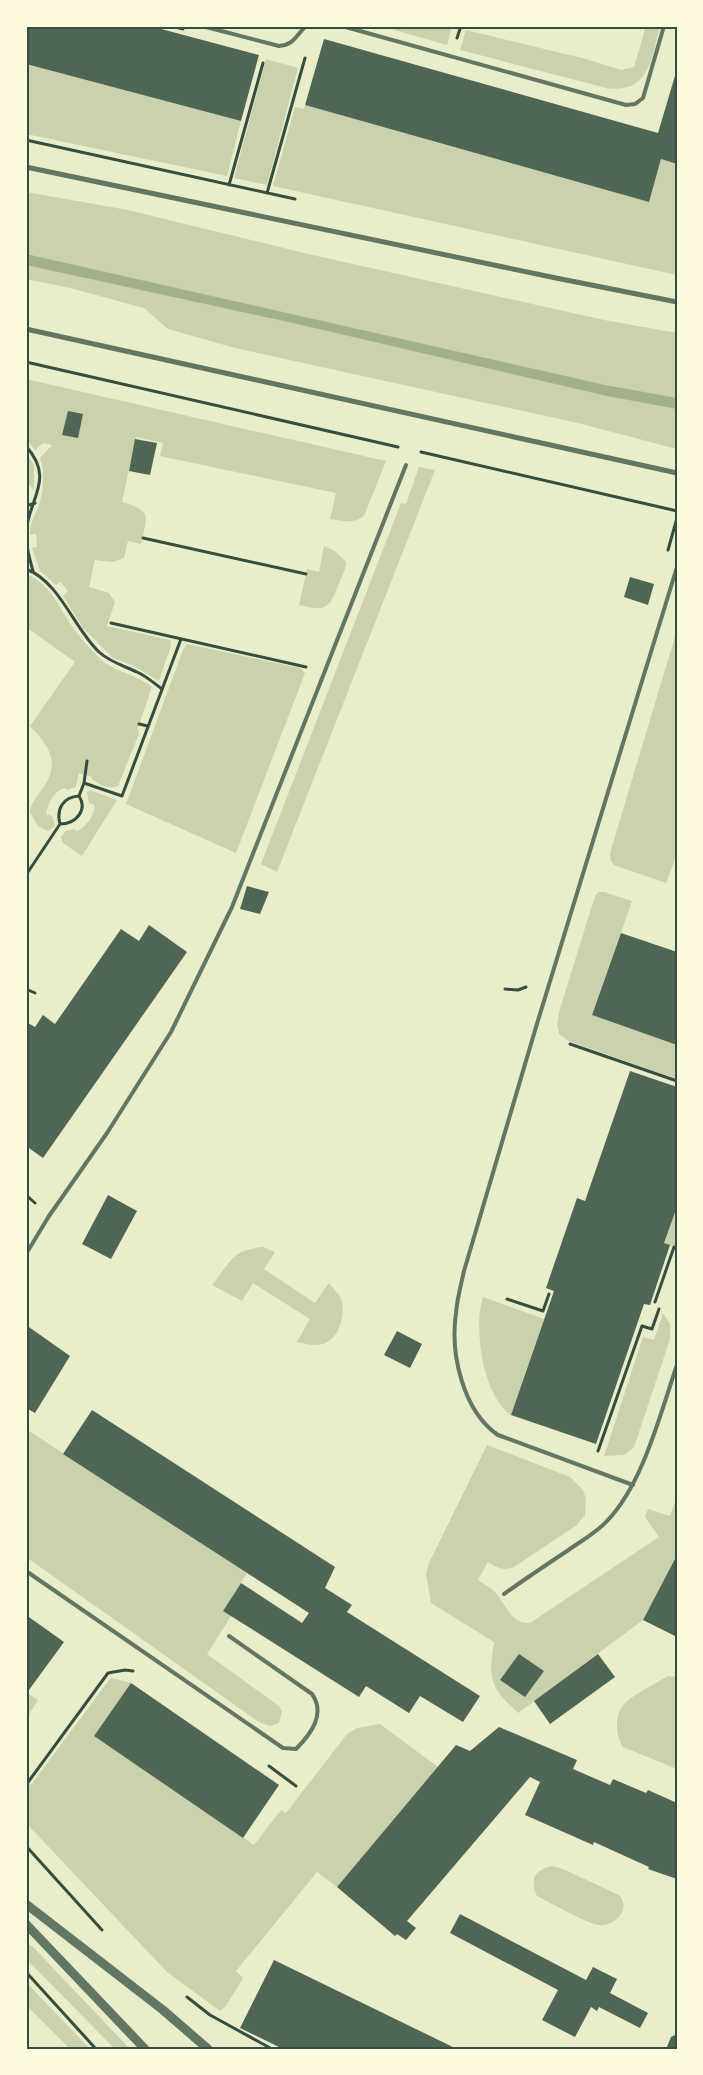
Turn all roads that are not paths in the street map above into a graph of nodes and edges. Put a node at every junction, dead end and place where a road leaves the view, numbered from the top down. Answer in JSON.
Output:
{"nodes":[{"id":1,"x":202,"y":26,"type":"edge"},
{"id":2,"x":306,"y":26,"type":"edge"},
{"id":3,"x":342,"y":26,"type":"edge"},
{"id":4,"x":664,"y":26,"type":"edge"},
{"id":5,"x":26,"y":167,"type":"edge"},
{"id":6,"x":677,"y":302,"type":"edge"},
{"id":7,"x":26,"y":329,"type":"edge"},
{"id":8,"x":406,"y":465,"type":"dead end"},
{"id":9,"x":677,"y":473,"type":"edge"},
{"id":10,"x":677,"y":567,"type":"edge"},
{"id":11,"x":26,"y":1254,"type":"edge"},
{"id":12,"x":677,"y":1365,"type":"edge"},
{"id":13,"x":633,"y":1486,"type":"junction"},
{"id":14,"x":26,"y":1571,"type":"edge"},
{"id":15,"x":504,"y":1594,"type":"dead end"},
{"id":16,"x":229,"y":1636,"type":"dead end"},
{"id":17,"x":26,"y":1904,"type":"edge"},
{"id":18,"x":26,"y":1924,"type":"edge"},
{"id":19,"x":145,"y":2049,"type":"edge"},
{"id":20,"x":208,"y":2049,"type":"edge"}],
"edges":[{"from":1,"to":2,"type":"lane"},
{"from":3,"to":4,"type":"lane"},
{"from":5,"to":6,"type":"street"},
{"from":7,"to":9,"type":"street"},
{"from":8,"to":11,"type":"lane"},
{"from":10,"to":13,"type":"lane"},
{"from":12,"to":13,"type":"lane"},
{"from":13,"to":15,"type":"lane"},
{"from":14,"to":16,"type":"lane"},
{"from":17,"to":20,"type":"street"},
{"from":18,"to":19,"type":"street"}]}
